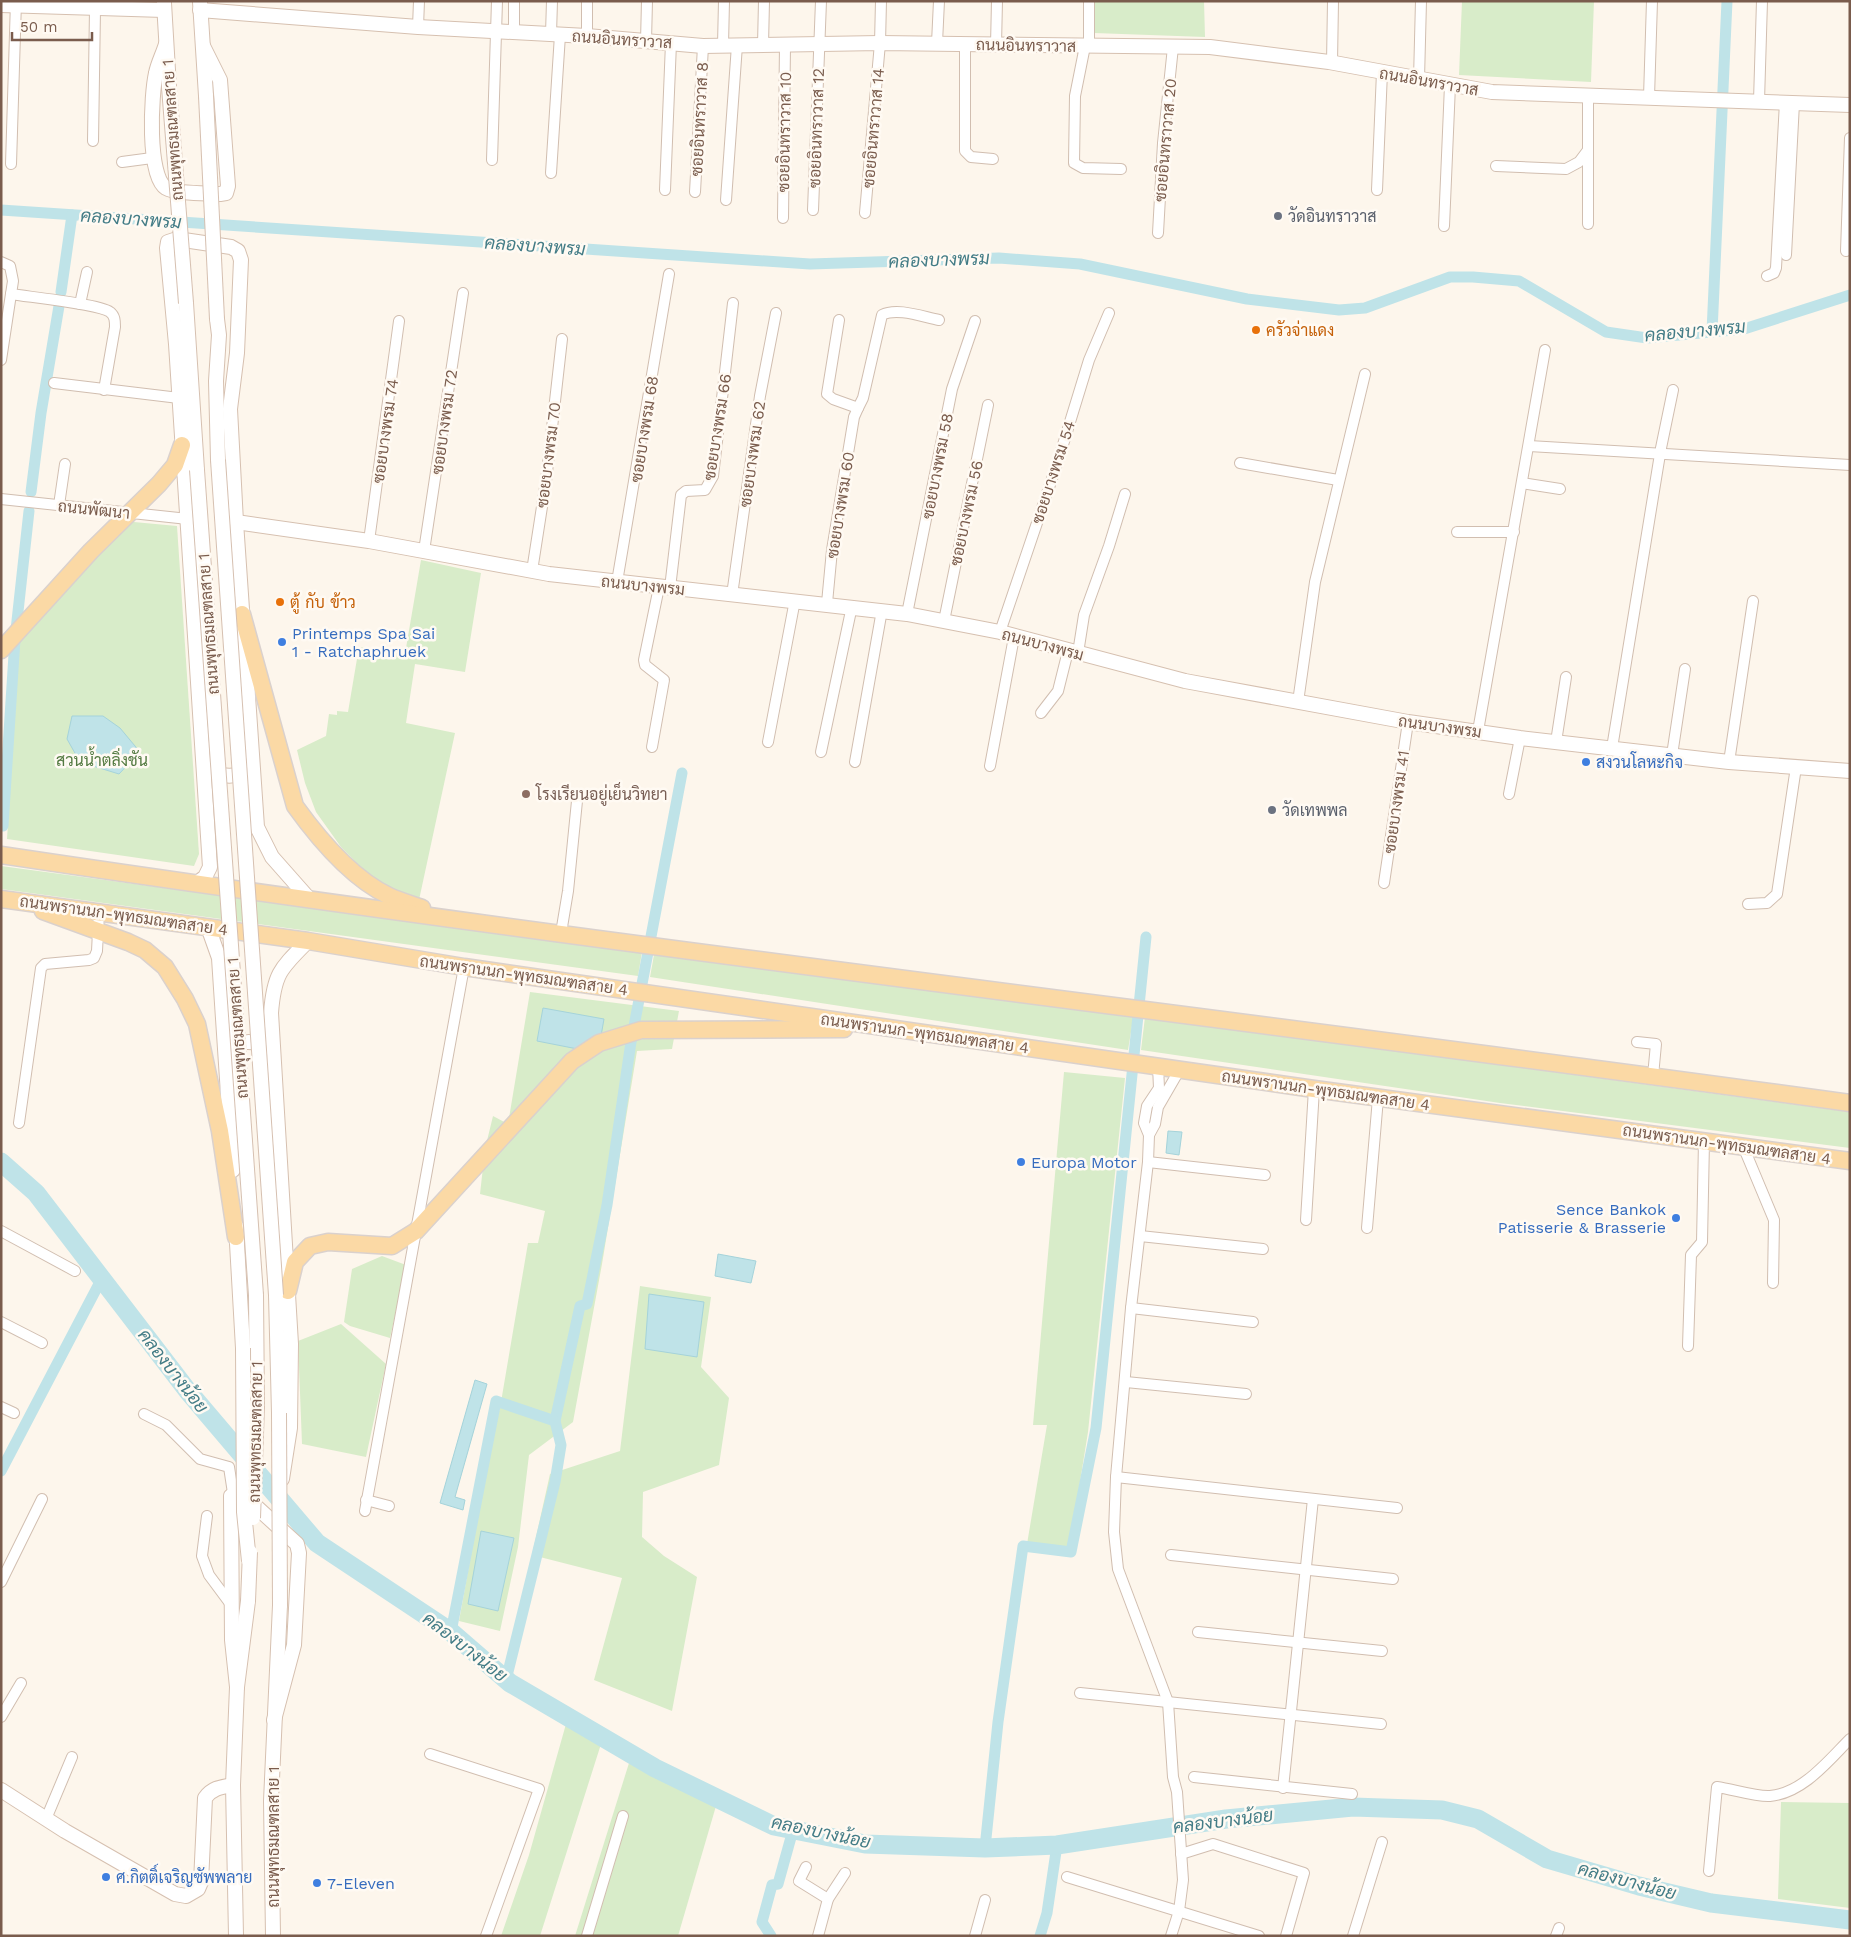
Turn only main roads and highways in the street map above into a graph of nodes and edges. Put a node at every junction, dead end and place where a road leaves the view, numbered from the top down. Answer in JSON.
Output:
{"nodes":[{"id":1,"x":16,"y":3,"type":"edge"},
{"id":2,"x":1,"y":5,"type":"edge"},
{"id":3,"x":200,"y":5,"type":"edge"},
{"id":4,"x":164,"y":6,"type":"edge"},
{"id":5,"x":166,"y":44,"type":"junction"},
{"id":6,"x":203,"y":46,"type":"junction"},
{"id":7,"x":1850,"y":105,"type":"edge"},
{"id":8,"x":219,"y":335,"type":"junction"},
{"id":9,"x":190,"y":369,"type":"junction"},
{"id":10,"x":230,"y":409,"type":"junction"},
{"id":11,"x":180,"y":418,"type":"junction"},
{"id":12,"x":182,"y":445,"type":"junction"},
{"id":13,"x":236,"y":522,"type":"junction"},
{"id":14,"x":242,"y":614,"type":"junction"},
{"id":15,"x":1,"y":650,"type":"edge"},
{"id":16,"x":204,"y":754,"type":"junction"},
{"id":17,"x":253,"y":759,"type":"junction"},
{"id":18,"x":1850,"y":771,"type":"edge"},
{"id":19,"x":1,"y":855,"type":"edge"},
{"id":20,"x":197,"y":883,"type":"junction"},
{"id":21,"x":7,"y":899,"type":"edge"},
{"id":22,"x":310,"y":900,"type":"junction"},
{"id":23,"x":444,"y":917,"type":"junction"},
{"id":24,"x":208,"y":927,"type":"junction"},
{"id":25,"x":308,"y":941,"type":"junction"},
{"id":26,"x":898,"y":1029,"type":"junction"},
{"id":27,"x":225,"y":1056,"type":"junction"},
{"id":28,"x":274,"y":1062,"type":"junction"},
{"id":29,"x":1850,"y":1103,"type":"edge"},
{"id":30,"x":1850,"y":1161,"type":"edge"},
{"id":31,"x":236,"y":1237,"type":"junction"},
{"id":32,"x":282,"y":1293,"type":"junction"},
{"id":33,"x":280,"y":1488,"type":"junction"},
{"id":34,"x":250,"y":1562,"type":"junction"},
{"id":35,"x":237,"y":1687,"type":"junction"},
{"id":36,"x":274,"y":1720,"type":"junction"},
{"id":37,"x":233,"y":1785,"type":"junction"},
{"id":38,"x":1,"y":1790,"type":"edge"},
{"id":39,"x":236,"y":1936,"type":"edge"},
{"id":40,"x":273,"y":1936,"type":"edge"}],
"edges":[{"from":1,"to":2,"type":"main road"},
{"from":1,"to":4,"type":"main road"},
{"from":3,"to":6,"type":"main road","name":"ถนนพุทธมณฑลสาย 1"},
{"from":3,"to":7,"type":"main road","name":"ถนนอินทราวาส"},
{"from":4,"to":5,"type":"main road","name":"ถนนพุทธมณฑลสาย 1"},
{"from":5,"to":6,"type":"main road"},
{"from":5,"to":9,"type":"main road","name":"ถนนพุทธมณฑลสาย 1","bridge":true},
{"from":6,"to":8,"type":"main road","name":"ถนนพุทธมณฑลสาย 1","bridge":true},
{"from":8,"to":10,"type":"main road"},
{"from":8,"to":32,"type":"main road","name":"ถนนพุทธมณฑลสาย 1","bridge":true},
{"from":9,"to":11,"type":"main road"},
{"from":9,"to":34,"type":"main road","name":"ถนนพุทธมณฑลสาย 1","bridge":true},
{"from":10,"to":11,"type":"main road"},
{"from":10,"to":13,"type":"main road"},
{"from":11,"to":12,"type":"main road"},
{"from":12,"to":15,"type":"main road"},
{"from":12,"to":16,"type":"main road"},
{"from":13,"to":14,"type":"main road"},
{"from":13,"to":18,"type":"main road","name":"ถนนบางพรม"},
{"from":14,"to":17,"type":"main road"},
{"from":14,"to":23,"type":"main road"},
{"from":16,"to":17,"type":"main road"},
{"from":16,"to":20,"type":"main road"},
{"from":17,"to":22,"type":"main road"},
{"from":19,"to":20,"type":"main road"},
{"from":20,"to":22,"type":"main road"},
{"from":21,"to":24,"type":"main road","name":"ถนนพรานนก-พุทธมณฑลสาย 4"},
{"from":21,"to":31,"type":"main road"},
{"from":22,"to":23,"type":"main road"},
{"from":23,"to":29,"type":"main road"},
{"from":24,"to":25,"type":"main road","name":"ถนนพรานนก-พุทธมณฑลสาย 4"},
{"from":24,"to":27,"type":"main road"},
{"from":25,"to":26,"type":"main road","name":"ถนนพรานนก-พุทธมณฑลสาย 4"},
{"from":25,"to":28,"type":"main road"},
{"from":26,"to":30,"type":"main road","name":"ถนนพรานนก-พุทธมณฑลสาย 4"},
{"from":26,"to":32,"type":"main road"},
{"from":27,"to":28,"type":"main road"},
{"from":27,"to":31,"type":"main road"},
{"from":28,"to":32,"type":"main road"},
{"from":31,"to":34,"type":"main road","bridge":true},
{"from":32,"to":33,"type":"main road","name":"ถนนพุทธมณฑลสาย 1","bridge":true},
{"from":32,"to":33,"type":"main road","bridge":true},
{"from":33,"to":36,"type":"main road","name":"ถนนพุทธมณฑลสาย 1","bridge":true},
{"from":34,"to":35,"type":"main road","name":"ถนนพุทธมณฑลสาย 1","bridge":true},
{"from":35,"to":36,"type":"main road"},
{"from":35,"to":37,"type":"main road","name":"ถนนพุทธมณฑลสาย 1"},
{"from":36,"to":40,"type":"main road","name":"ถนนพุทธมณฑลสาย 1"},
{"from":37,"to":38,"type":"main road"},
{"from":37,"to":39,"type":"main road","name":"ถนนพุทธมณฑลสาย 1"}]}
